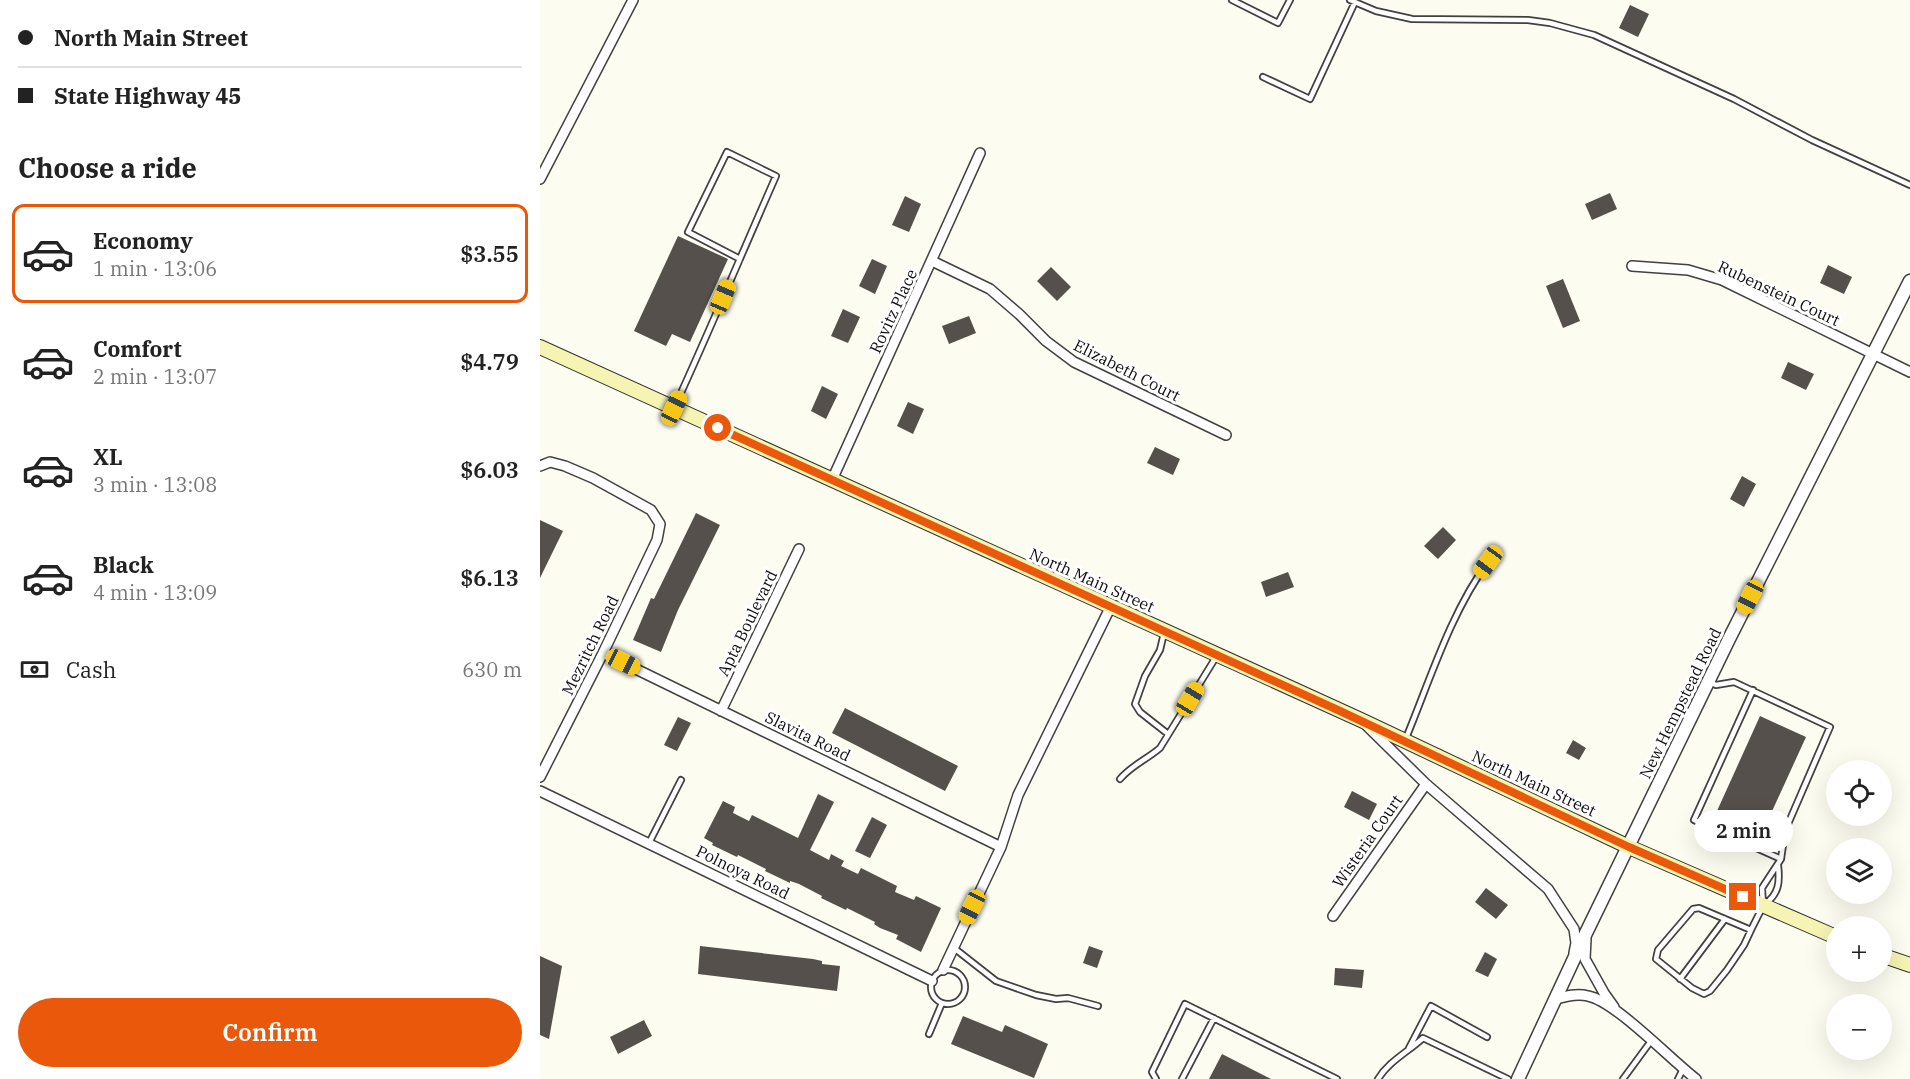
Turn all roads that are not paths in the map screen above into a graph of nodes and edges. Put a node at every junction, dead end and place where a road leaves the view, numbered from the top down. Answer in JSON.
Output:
{"nodes":[{"id":1,"x":633,"y":0,"type":"edge"},
{"id":2,"x":1232,"y":0,"type":"edge"},
{"id":3,"x":1290,"y":0,"type":"edge"},
{"id":4,"x":1353,"y":1,"type":"edge"},
{"id":5,"x":1263,"y":77,"type":"dead end"},
{"id":6,"x":980,"y":153,"type":"dead end"},
{"id":7,"x":540,"y":179,"type":"edge"},
{"id":8,"x":1910,"y":185,"type":"edge"},
{"id":9,"x":740,"y":259,"type":"junction"},
{"id":10,"x":932,"y":261,"type":"junction"},
{"id":11,"x":1632,"y":266,"type":"dead end"},
{"id":12,"x":1910,"y":281,"type":"edge"},
{"id":13,"x":540,"y":347,"type":"edge"},
{"id":14,"x":1874,"y":355,"type":"junction"},
{"id":15,"x":1910,"y":372,"type":"edge"},
{"id":16,"x":674,"y":408,"type":"junction"},
{"id":17,"x":1226,"y":435,"type":"dead end"},
{"id":18,"x":540,"y":466,"type":"edge"},
{"id":19,"x":832,"y":480,"type":"junction"},
{"id":20,"x":799,"y":549,"type":"dead end"},
{"id":21,"x":1488,"y":562,"type":"dead end"},
{"id":22,"x":1112,"y":606,"type":"junction"},
{"id":23,"x":1165,"y":631,"type":"junction"},
{"id":24,"x":603,"y":653,"type":"junction"},
{"id":25,"x":1217,"y":655,"type":"junction"},
{"id":26,"x":1709,"y":682,"type":"junction"},
{"id":27,"x":1753,"y":690,"type":"junction"},
{"id":28,"x":721,"y":711,"type":"junction"},
{"id":29,"x":1361,"y":720,"type":"junction"},
{"id":30,"x":1168,"y":735,"type":"junction"},
{"id":31,"x":1405,"y":741,"type":"junction"},
{"id":32,"x":540,"y":777,"type":"edge"},
{"id":33,"x":1120,"y":779,"type":"dead end"},
{"id":34,"x":681,"y":780,"type":"dead end"},
{"id":35,"x":1426,"y":784,"type":"junction"},
{"id":36,"x":540,"y":790,"type":"edge"},
{"id":37,"x":649,"y":843,"type":"junction"},
{"id":38,"x":1000,"y":847,"type":"junction"},
{"id":39,"x":1629,"y":847,"type":"junction"},
{"id":40,"x":1781,"y":859,"type":"junction"},
{"id":41,"x":1778,"y":866,"type":"junction"},
{"id":42,"x":1763,"y":906,"type":"junction"},
{"id":43,"x":1333,"y":916,"type":"dead end"},
{"id":44,"x":1725,"y":919,"type":"junction"},
{"id":45,"x":1751,"y":930,"type":"junction"},
{"id":46,"x":1586,"y":933,"type":"junction"},
{"id":47,"x":1826,"y":933,"type":"edge"},
{"id":48,"x":953,"y":948,"type":"junction"},
{"id":49,"x":1892,"y":959,"type":"edge"},
{"id":50,"x":1573,"y":963,"type":"junction"},
{"id":51,"x":1910,"y":965,"type":"edge"},
{"id":52,"x":943,"y":970,"type":"junction"},
{"id":53,"x":1680,"y":979,"type":"junction"},
{"id":54,"x":932,"y":981,"type":"junction"},
{"id":55,"x":1556,"y":999,"type":"junction"},
{"id":56,"x":942,"y":1003,"type":"junction"},
{"id":57,"x":1098,"y":1006,"type":"dead end"},
{"id":58,"x":1620,"y":1014,"type":"junction"},
{"id":59,"x":1214,"y":1018,"type":"junction"},
{"id":60,"x":929,"y":1034,"type":"dead end"},
{"id":61,"x":1487,"y":1037,"type":"dead end"},
{"id":62,"x":1651,"y":1041,"type":"junction"},
{"id":63,"x":1407,"y":1053,"type":"junction"},
{"id":64,"x":1683,"y":1069,"type":"junction"},
{"id":65,"x":1156,"y":1079,"type":"edge"},
{"id":66,"x":1182,"y":1079,"type":"edge"},
{"id":67,"x":1337,"y":1079,"type":"edge"},
{"id":68,"x":1378,"y":1079,"type":"edge"},
{"id":69,"x":1508,"y":1079,"type":"edge"},
{"id":70,"x":1518,"y":1079,"type":"edge"},
{"id":71,"x":1623,"y":1079,"type":"edge"},
{"id":72,"x":1678,"y":1079,"type":"edge"},
{"id":73,"x":1696,"y":1079,"type":"edge"}],
"edges":[{"from":1,"to":7,"type":"street"},
{"from":2,"to":3,"type":"lane"},
{"from":4,"to":5,"type":"lane"},
{"from":4,"to":8,"type":"lane"},
{"from":6,"to":10,"type":"street","name":"Rovitz Place"},
{"from":9,"to":9,"type":"lane"},
{"from":9,"to":16,"type":"lane"},
{"from":10,"to":17,"type":"street","name":"Elizabeth Court"},
{"from":10,"to":19,"type":"street","name":"Rovitz Place"},
{"from":11,"to":14,"type":"street","name":"Rubenstein Court"},
{"from":12,"to":14,"type":"street","name":"New Hempstead Road"},
{"from":13,"to":16,"type":"main road","name":"North Main Street"},
{"from":14,"to":15,"type":"street","name":"Rubenstein Court"},
{"from":14,"to":26,"type":"street","name":"New Hempstead Road"},
{"from":16,"to":19,"type":"main road","name":"North Main Street"},
{"from":18,"to":24,"type":"street","name":"Mezritch Road"},
{"from":19,"to":22,"type":"main road","name":"North Main Street"},
{"from":20,"to":28,"type":"street","name":"Apta Boulevard"},
{"from":21,"to":31,"type":"lane"},
{"from":22,"to":23,"type":"main road","name":"North Main Street"},
{"from":22,"to":38,"type":"street"},
{"from":23,"to":25,"type":"main road","name":"North Main Street"},
{"from":23,"to":30,"type":"lane"},
{"from":24,"to":28,"type":"street","name":"Slavita Road"},
{"from":24,"to":32,"type":"street","name":"Mezritch Road"},
{"from":25,"to":29,"type":"main road","name":"North Main Street"},
{"from":25,"to":30,"type":"lane"},
{"from":26,"to":27,"type":"lane"},
{"from":26,"to":39,"type":"street","name":"New Hempstead Road"},
{"from":27,"to":40,"type":"lane"},
{"from":27,"to":40,"type":"lane"},
{"from":28,"to":38,"type":"street","name":"Slavita Road"},
{"from":29,"to":31,"type":"main road","name":"North Main Street"},
{"from":29,"to":35,"type":"street"},
{"from":30,"to":33,"type":"lane"},
{"from":31,"to":39,"type":"main road","name":"North Main Street"},
{"from":34,"to":37,"type":"lane"},
{"from":35,"to":43,"type":"street","name":"Wisteria Court"},
{"from":35,"to":50,"type":"street"},
{"from":36,"to":37,"type":"street","name":"Polnoya Road"},
{"from":37,"to":54,"type":"street","name":"Polnoya Road"},
{"from":38,"to":48,"type":"street"},
{"from":39,"to":42,"type":"main road","name":"North Main Street"},
{"from":39,"to":46,"type":"street","name":"New Hempstead Road"},
{"from":40,"to":41,"type":"lane"},
{"from":41,"to":42,"type":"lane"},
{"from":41,"to":42,"type":"lane"},
{"from":42,"to":45,"type":"lane"},
{"from":42,"to":47,"type":"main road","name":"North Main Street"},
{"from":44,"to":45,"type":"lane"},
{"from":44,"to":53,"type":"lane"},
{"from":44,"to":53,"type":"lane"},
{"from":45,"to":53,"type":"lane"},
{"from":46,"to":50,"type":"street","name":"New Hempstead Road"},
{"from":46,"to":58,"type":"street"},
{"from":48,"to":52,"type":"street"},
{"from":48,"to":57,"type":"lane"},
{"from":49,"to":51,"type":"main road"},
{"from":50,"to":55,"type":"street","name":"New Hempstead Road"},
{"from":52,"to":54,"type":"lane"},
{"from":52,"to":56,"type":"lane"},
{"from":54,"to":56,"type":"lane"},
{"from":55,"to":58,"type":"street"},
{"from":55,"to":70,"type":"street","name":"New Hempstead Road"},
{"from":56,"to":60,"type":"lane"},
{"from":58,"to":62,"type":"street"},
{"from":59,"to":65,"type":"lane"},
{"from":59,"to":66,"type":"lane"},
{"from":59,"to":67,"type":"lane"},
{"from":61,"to":63,"type":"lane"},
{"from":62,"to":64,"type":"street"},
{"from":62,"to":71,"type":"lane"},
{"from":63,"to":68,"type":"lane"},
{"from":63,"to":69,"type":"lane"},
{"from":64,"to":72,"type":"lane"},
{"from":64,"to":73,"type":"street"}]}
